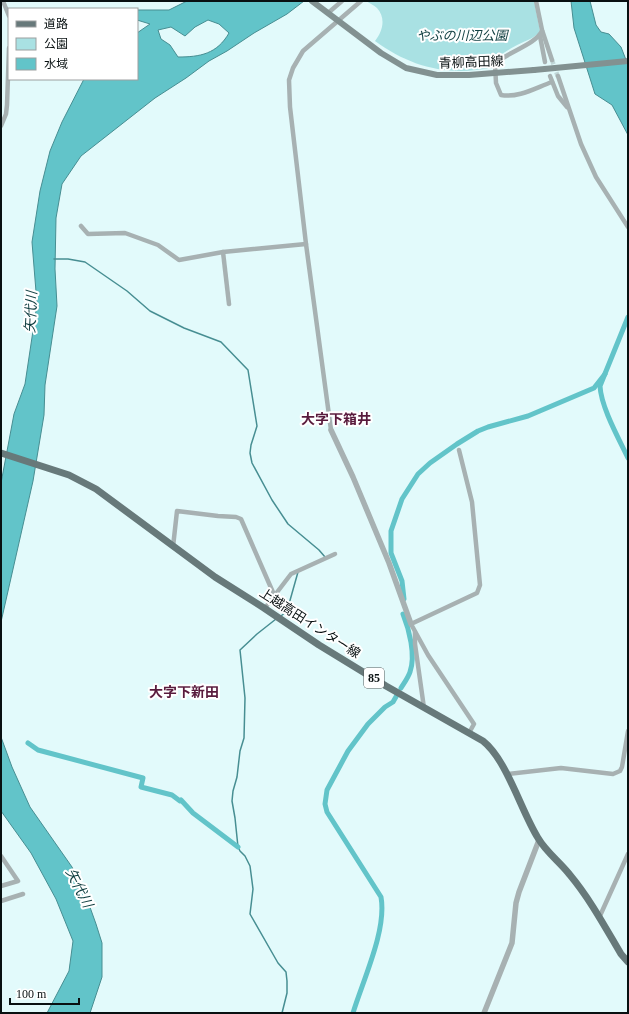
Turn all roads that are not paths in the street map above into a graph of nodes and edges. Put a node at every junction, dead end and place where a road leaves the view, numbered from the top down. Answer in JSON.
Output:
{"nodes":[{"id":1,"x":312,"y":1,"type":"edge"},
{"id":2,"x":342,"y":1,"type":"edge"},
{"id":3,"x":361,"y":1,"type":"edge"},
{"id":4,"x":536,"y":1,"type":"edge"},
{"id":5,"x":3,"y":4,"type":"edge"},
{"id":6,"x":328,"y":13,"type":"junction"},
{"id":7,"x":8,"y":14,"type":"edge"},
{"id":8,"x":338,"y":21,"type":"junction"},
{"id":9,"x":541,"y":34,"type":"junction"},
{"id":10,"x":552,"y":60,"type":"tunnel mouth"},
{"id":11,"x":628,"y":61,"type":"edge"},
{"id":12,"x":545,"y":62,"type":"tunnel mouth"},
{"id":13,"x":8,"y":68,"type":"edge"},
{"id":14,"x":496,"y":72,"type":"junction"},
{"id":15,"x":550,"y":76,"type":"dead end"},
{"id":16,"x":558,"y":76,"type":"tunnel mouth"},
{"id":17,"x":8,"y":80,"type":"edge"},
{"id":18,"x":8,"y":80,"type":"edge"},
{"id":19,"x":552,"y":82,"type":"junction"},
{"id":20,"x":568,"y":108,"type":"junction"},
{"id":21,"x":1,"y":126,"type":"edge"},
{"id":22,"x":82,"y":226,"type":"dead end"},
{"id":23,"x":628,"y":227,"type":"edge"},
{"id":24,"x":306,"y":244,"type":"junction"},
{"id":25,"x":223,"y":252,"type":"junction"},
{"id":26,"x":229,"y":304,"type":"dead end"},
{"id":27,"x":331,"y":430,"type":"joint"},
{"id":28,"x":459,"y":450,"type":"dead end"},
{"id":29,"x":1,"y":454,"type":"edge"},
{"id":30,"x":173,"y":548,"type":"junction"},
{"id":31,"x":335,"y":554,"type":"dead end"},
{"id":32,"x":276,"y":597,"type":"junction"},
{"id":33,"x":265,"y":608,"type":"junction"},
{"id":34,"x":411,"y":624,"type":"junction"},
{"id":35,"x":415,"y":630,"type":"junction"},
{"id":36,"x":424,"y":708,"type":"junction"},
{"id":37,"x":628,"y":731,"type":"edge"},
{"id":38,"x":469,"y":733,"type":"junction"},
{"id":39,"x":507,"y":774,"type":"junction"},
{"id":40,"x":539,"y":840,"type":"junction"},
{"id":41,"x":628,"y":854,"type":"edge"},
{"id":42,"x":1,"y":856,"type":"edge"},
{"id":43,"x":1,"y":886,"type":"edge"},
{"id":44,"x":24,"y":894,"type":"dead end"},
{"id":45,"x":1,"y":902,"type":"edge"},
{"id":46,"x":599,"y":918,"type":"junction"},
{"id":47,"x":628,"y":962,"type":"edge"},
{"id":48,"x":484,"y":1013,"type":"edge"}],
"edges":[{"from":1,"to":6,"type":"main road","name":"青柳高田線"},
{"from":2,"to":6,"type":"street"},
{"from":3,"to":8,"type":"street"},
{"from":4,"to":9,"type":"street"},
{"from":5,"to":7,"type":"street"},
{"from":6,"to":8,"type":"main road","name":"青柳高田線"},
{"from":8,"to":14,"type":"main road","name":"青柳高田線"},
{"from":8,"to":24,"type":"street"},
{"from":9,"to":10,"type":"street"},
{"from":9,"to":12,"type":"street"},
{"from":9,"to":14,"type":"street"},
{"from":11,"to":14,"type":"main road","name":"青柳高田線","bridge":true},
{"from":13,"to":17,"type":"street"},
{"from":14,"to":19,"type":"street"},
{"from":15,"to":19,"type":"street"},
{"from":16,"to":20,"type":"street"},
{"from":18,"to":21,"type":"street"},
{"from":19,"to":20,"type":"street"},
{"from":20,"to":23,"type":"street"},
{"from":22,"to":25,"type":"street"},
{"from":24,"to":25,"type":"street"},
{"from":24,"to":27,"type":"street"},
{"from":25,"to":26,"type":"street"},
{"from":27,"to":34,"type":"street"},
{"from":28,"to":34,"type":"street"},
{"from":29,"to":30,"type":"main road","name":"上越高田インター線","number":"85"},
{"from":30,"to":32,"type":"street"},
{"from":30,"to":33,"type":"main road","name":"上越高田インター線","number":"85"},
{"from":31,"to":32,"type":"street"},
{"from":32,"to":33,"type":"street"},
{"from":33,"to":36,"type":"main road","name":"上越高田インター線","number":"85"},
{"from":34,"to":35,"type":"street"},
{"from":35,"to":36,"type":"street"},
{"from":35,"to":38,"type":"street"},
{"from":36,"to":38,"type":"main road","name":"上越高田インター線","number":"85"},
{"from":37,"to":39,"type":"street"},
{"from":38,"to":39,"type":"main road","name":"上越高田インター線","number":"85"},
{"from":39,"to":40,"type":"main road","name":"上越高田インター線","number":"85"},
{"from":40,"to":46,"type":"main road","name":"上越高田インター線","number":"85"},
{"from":40,"to":48,"type":"street"},
{"from":41,"to":46,"type":"street"},
{"from":42,"to":43,"type":"street"},
{"from":44,"to":45,"type":"street"},
{"from":46,"to":47,"type":"main road","name":"上越高田インター線","number":"85"}]}
